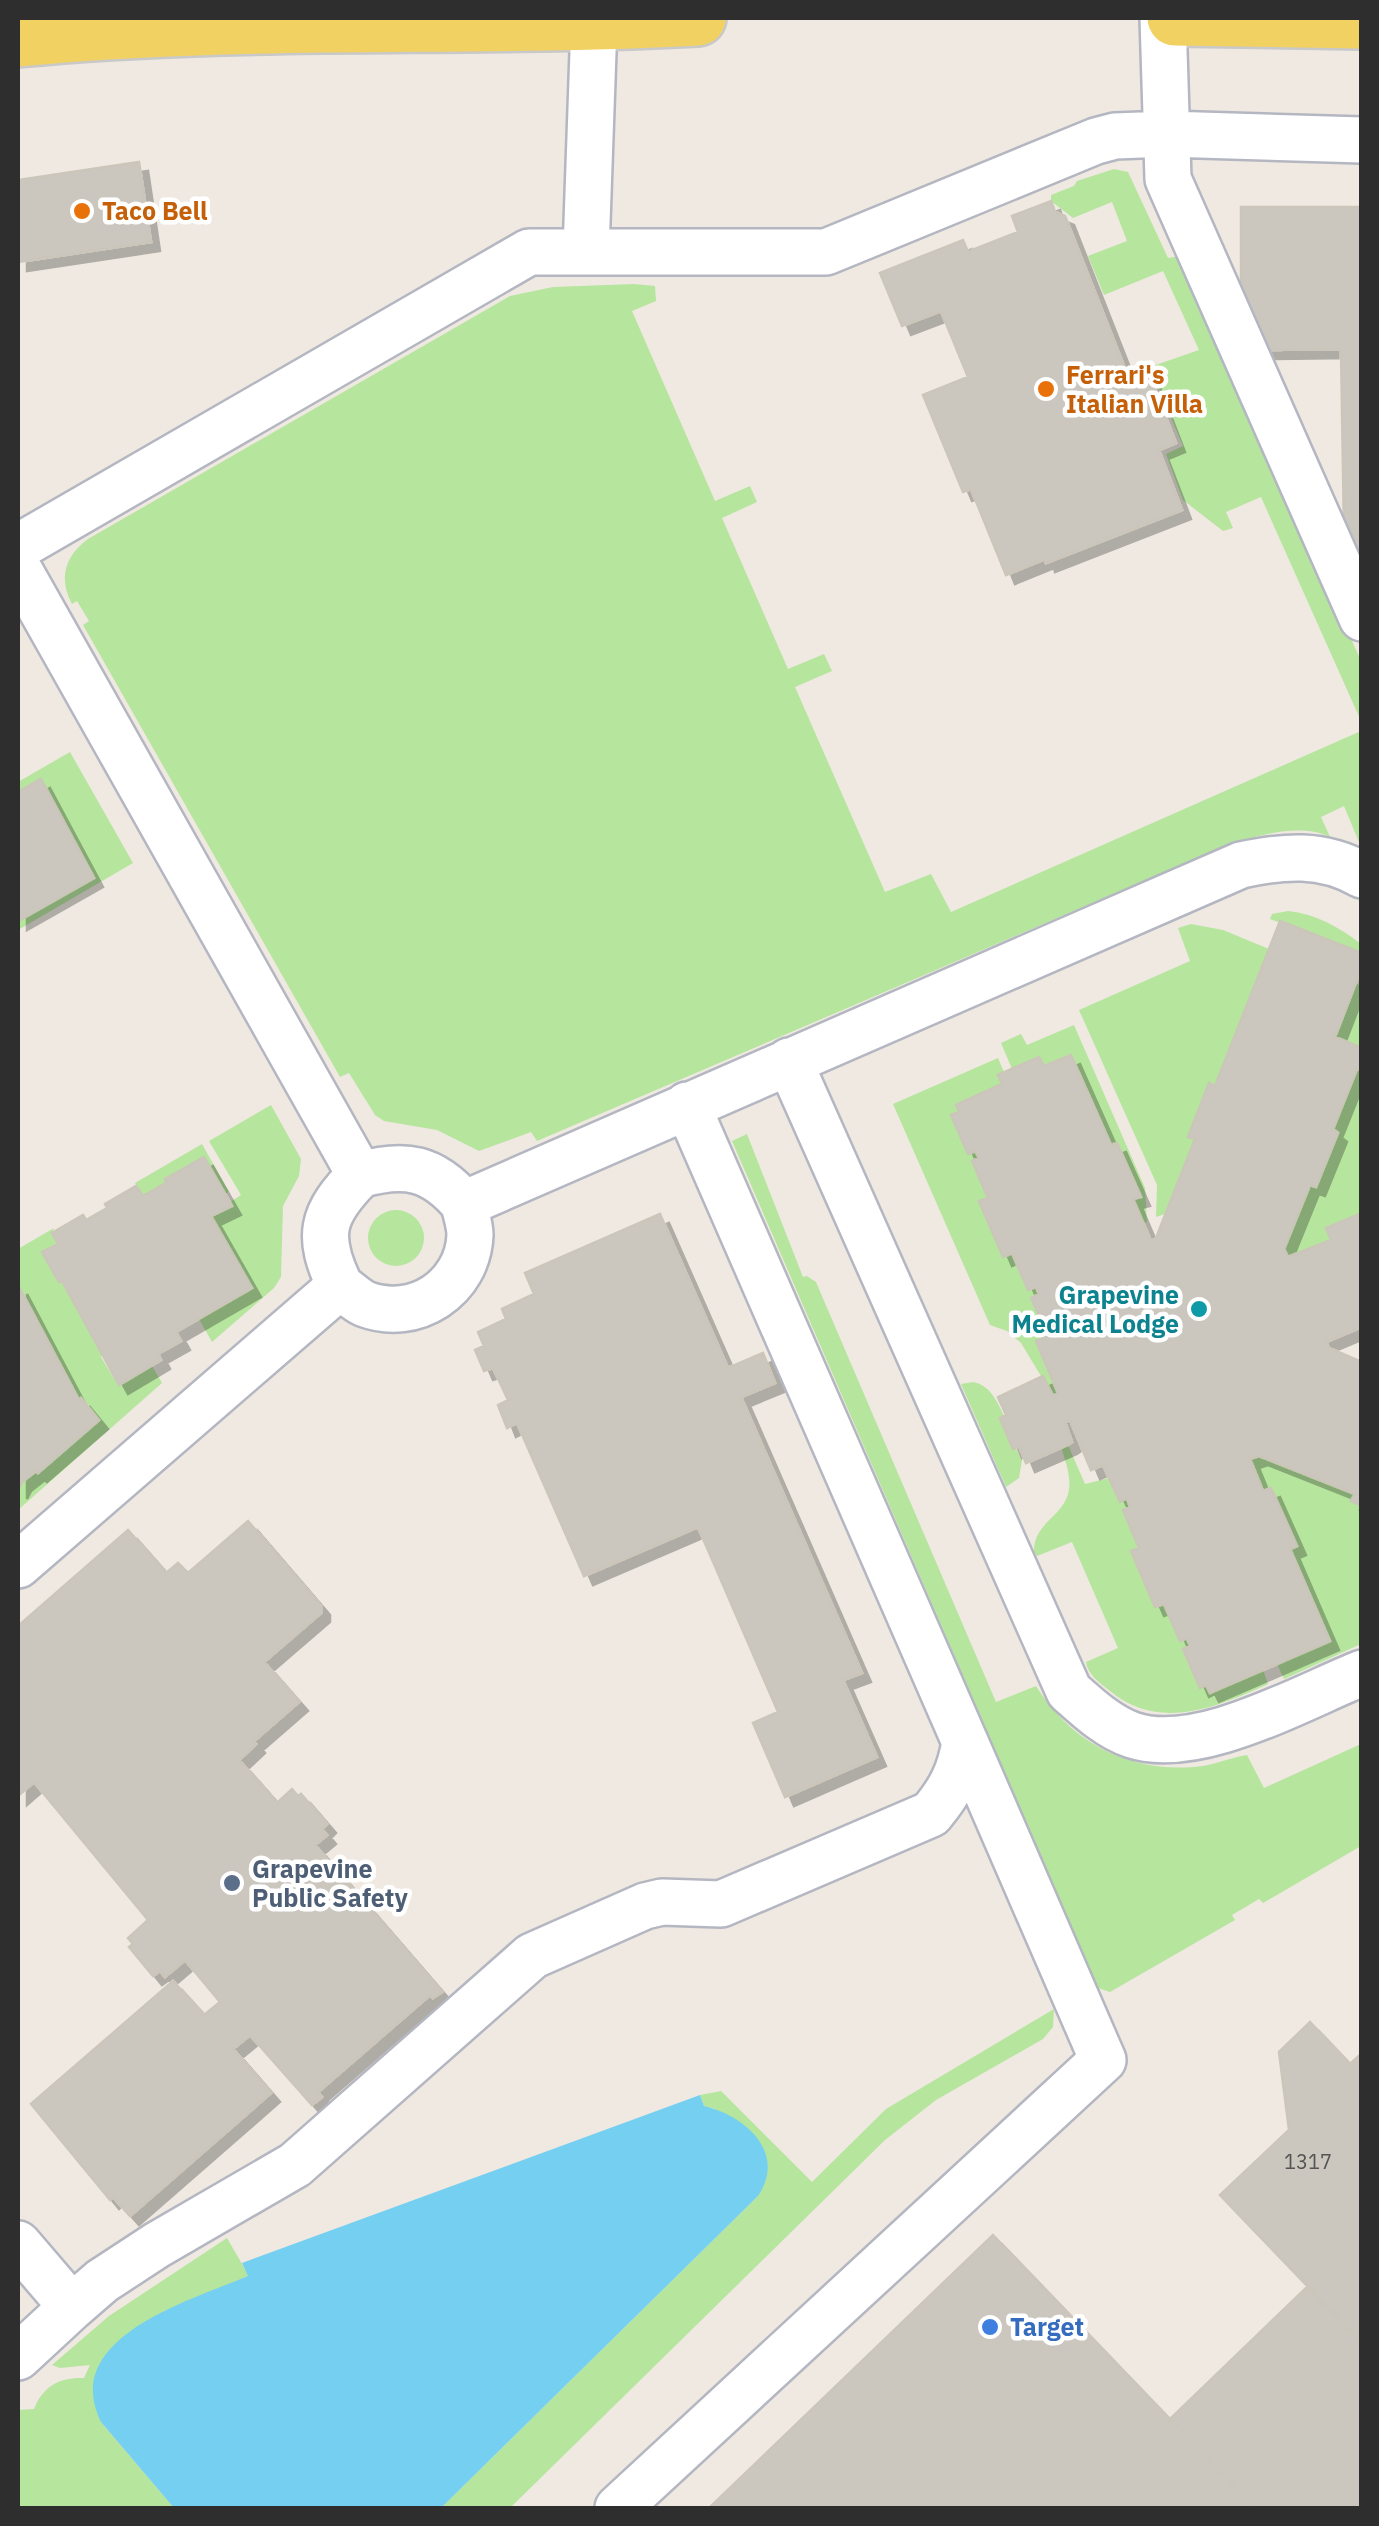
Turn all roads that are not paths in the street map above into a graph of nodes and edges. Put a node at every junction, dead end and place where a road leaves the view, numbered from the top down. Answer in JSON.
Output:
{"nodes":[{"id":1,"x":698,"y":18,"type":"edge"},
{"id":2,"x":1162,"y":18,"type":"edge"},
{"id":3,"x":1175,"y":18,"type":"edge"},
{"id":4,"x":1362,"y":21,"type":"edge"},
{"id":5,"x":594,"y":24,"type":"junction"},
{"id":6,"x":18,"y":39,"type":"edge"},
{"id":7,"x":1167,"y":134,"type":"junction"},
{"id":8,"x":1362,"y":140,"type":"edge"},
{"id":9,"x":586,"y":251,"type":"junction"},
{"id":10,"x":18,"y":547,"type":"edge"},
{"id":11,"x":18,"y":568,"type":"edge"},
{"id":12,"x":1362,"y":618,"type":"edge"},
{"id":13,"x":1362,"y":875,"type":"edge"},
{"id":14,"x":788,"y":1061,"type":"junction"},
{"id":15,"x":688,"y":1106,"type":"junction"},
{"id":16,"x":360,"y":1175,"type":"junction"},
{"id":17,"x":464,"y":1204,"type":"junction"},
{"id":18,"x":340,"y":1286,"type":"junction"},
{"id":19,"x":18,"y":1565,"type":"edge"},
{"id":20,"x":1362,"y":1673,"type":"edge"},
{"id":21,"x":965,"y":1742,"type":"junction"},
{"id":22,"x":18,"y":2244,"type":"edge"},
{"id":23,"x":72,"y":2307,"type":"junction"},
{"id":24,"x":18,"y":2357,"type":"edge"},
{"id":25,"x":618,"y":2508,"type":"edge"}],
"edges":[{"from":1,"to":5,"type":"main road"},
{"from":2,"to":7,"type":"lane"},
{"from":3,"to":4,"type":"main road"},
{"from":5,"to":6,"type":"main road"},
{"from":5,"to":9,"type":"lane"},
{"from":7,"to":8,"type":"lane"},
{"from":7,"to":9,"type":"lane"},
{"from":7,"to":12,"type":"lane"},
{"from":9,"to":10,"type":"lane"},
{"from":11,"to":16,"type":"lane"},
{"from":13,"to":14,"type":"lane"},
{"from":14,"to":15,"type":"lane"},
{"from":14,"to":20,"type":"lane"},
{"from":15,"to":17,"type":"lane"},
{"from":15,"to":21,"type":"lane"},
{"from":16,"to":17,"type":"lane"},
{"from":16,"to":18,"type":"lane"},
{"from":17,"to":18,"type":"lane"},
{"from":18,"to":19,"type":"lane"},
{"from":21,"to":23,"type":"lane"},
{"from":21,"to":25,"type":"lane"},
{"from":22,"to":23,"type":"lane"},
{"from":23,"to":24,"type":"lane"}]}
